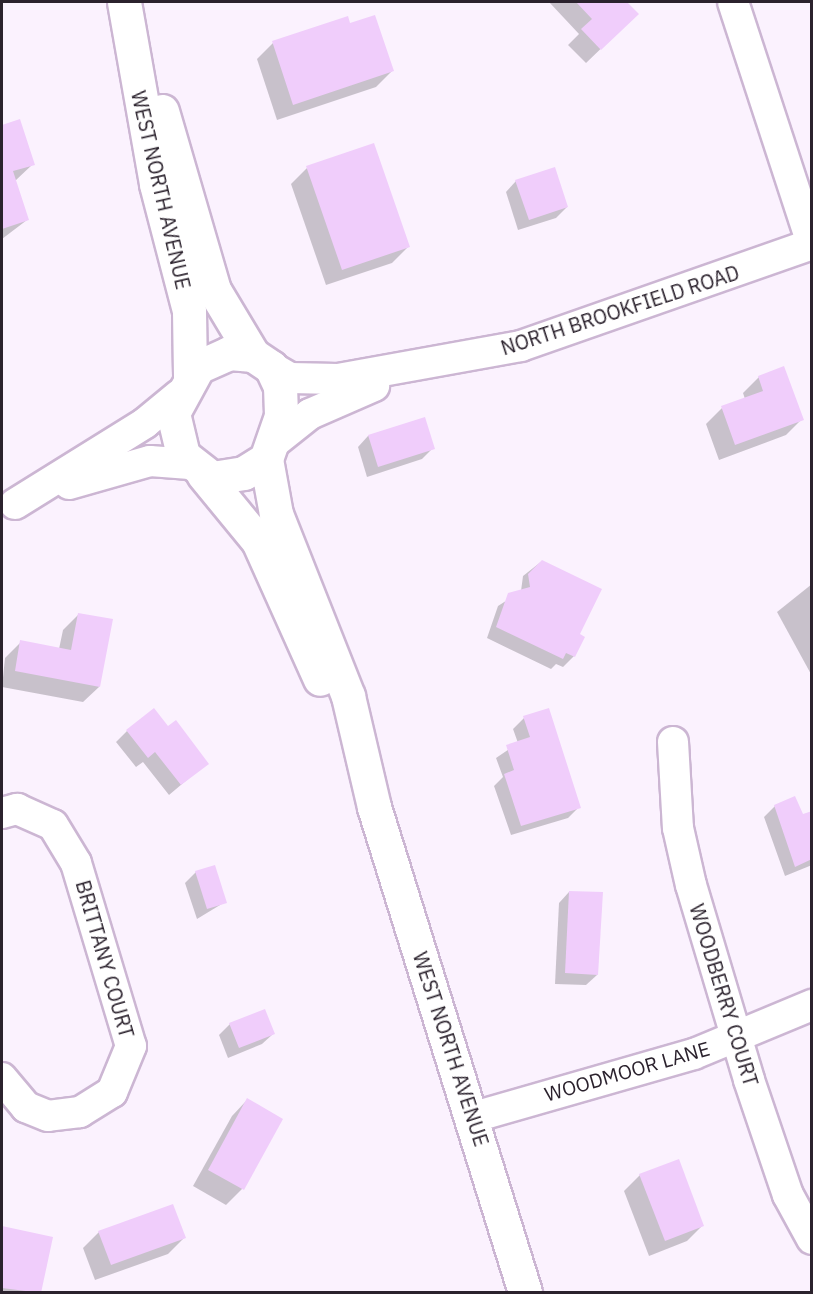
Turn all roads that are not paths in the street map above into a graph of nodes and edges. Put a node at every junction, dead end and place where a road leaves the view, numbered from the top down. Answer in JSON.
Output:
{"nodes":[{"id":1,"x":124,"y":2,"type":"edge"},
{"id":2,"x":733,"y":2,"type":"edge"},
{"id":3,"x":812,"y":244,"type":"edge"},
{"id":4,"x":262,"y":361,"type":"junction"},
{"id":5,"x":426,"y":366,"type":"junction"},
{"id":6,"x":184,"y":386,"type":"junction"},
{"id":7,"x":271,"y":450,"type":"junction"},
{"id":8,"x":197,"y":469,"type":"junction"},
{"id":9,"x":8,"y":507,"type":"edge"},
{"id":10,"x":674,"y":742,"type":"dead end"},
{"id":11,"x":374,"y":807,"type":"junction"},
{"id":12,"x":2,"y":813,"type":"edge"},
{"id":13,"x":812,"y":1005,"type":"edge"},
{"id":14,"x":738,"y":1037,"type":"junction"},
{"id":15,"x":2,"y":1078,"type":"edge"},
{"id":16,"x":474,"y":1117,"type":"junction"},
{"id":17,"x":812,"y":1239,"type":"edge"},
{"id":18,"x":525,"y":1293,"type":"edge"}],
"edges":[{"from":1,"to":4,"type":"main road","name":"WEST NORTH AVENUE"},
{"from":1,"to":6,"type":"main road","name":"WEST NORTH AVENUE"},
{"from":2,"to":3,"type":"street"},
{"from":3,"to":5,"type":"street","name":"NORTH BROOKFIELD ROAD"},
{"from":4,"to":5,"type":"street","name":"NORTH BROOKFIELD ROAD"},
{"from":4,"to":6,"type":"main road"},
{"from":4,"to":7,"type":"main road"},
{"from":5,"to":7,"type":"street","name":"NORTH BROOKFIELD ROAD"},
{"from":6,"to":8,"type":"main road"},
{"from":6,"to":9,"type":"street"},
{"from":7,"to":8,"type":"main road"},
{"from":7,"to":11,"type":"main road","name":"WEST NORTH AVENUE"},
{"from":8,"to":9,"type":"street"},
{"from":8,"to":11,"type":"main road","name":"WEST NORTH AVENUE"},
{"from":10,"to":14,"type":"street","name":"WOODBERRY COURT"},
{"from":11,"to":16,"type":"main road","name":"WEST NORTH AVENUE"},
{"from":12,"to":15,"type":"street","name":"BRITTANY COURT"},
{"from":13,"to":14,"type":"street","name":"WOODMOOR LANE"},
{"from":14,"to":16,"type":"street","name":"WOODMOOR LANE"},
{"from":14,"to":17,"type":"street","name":"WOODBERRY COURT"},
{"from":16,"to":18,"type":"main road","name":"WEST NORTH AVENUE"}]}
